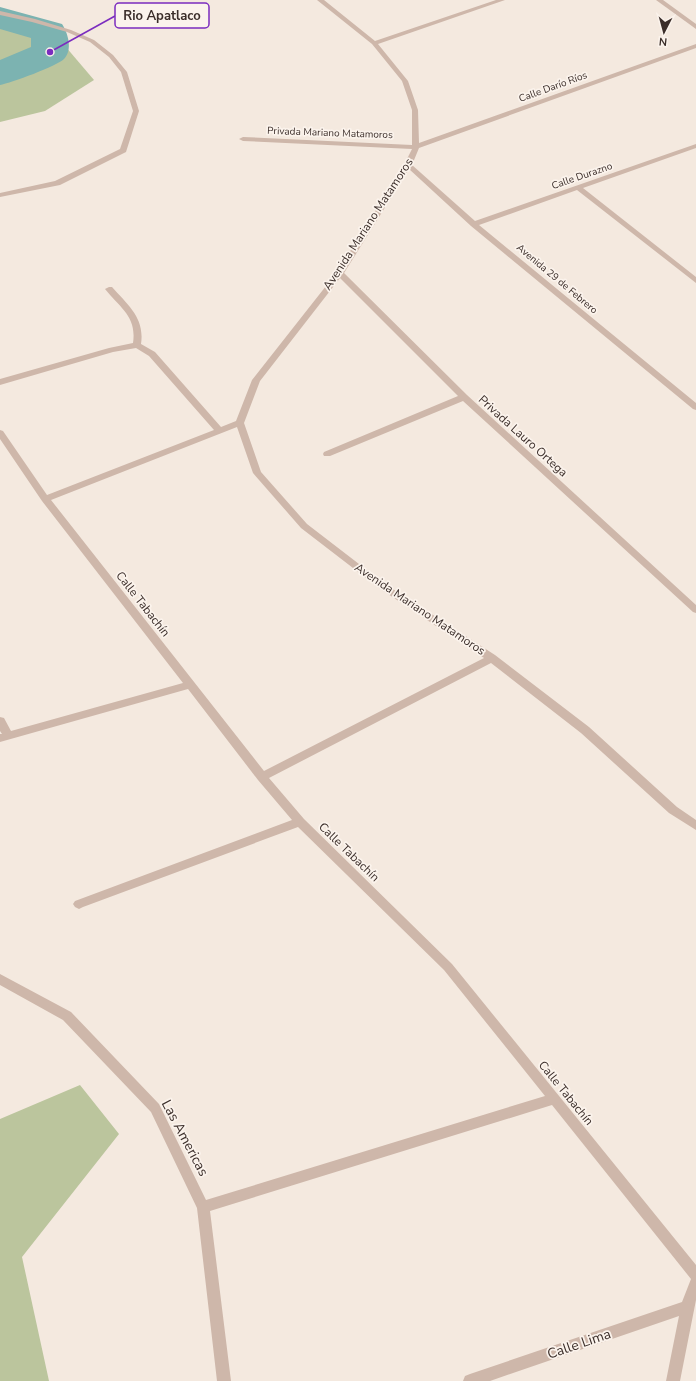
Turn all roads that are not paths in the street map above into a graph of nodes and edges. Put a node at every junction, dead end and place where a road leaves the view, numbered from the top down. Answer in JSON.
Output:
{"nodes":[{"id":1,"x":320,"y":0,"type":"edge"},
{"id":2,"x":502,"y":0,"type":"edge"},
{"id":3,"x":659,"y":0,"type":"edge"},
{"id":4,"x":0,"y":13,"type":"edge"},
{"id":5,"x":696,"y":27,"type":"edge"},
{"id":6,"x":374,"y":43,"type":"junction"},
{"id":7,"x":696,"y":46,"type":"edge"},
{"id":8,"x":243,"y":139,"type":"dead end"},
{"id":9,"x":696,"y":146,"type":"edge"},
{"id":10,"x":416,"y":147,"type":"junction"},
{"id":11,"x":408,"y":165,"type":"junction"},
{"id":12,"x":578,"y":188,"type":"junction"},
{"id":13,"x":0,"y":194,"type":"edge"},
{"id":14,"x":474,"y":224,"type":"junction"},
{"id":15,"x":340,"y":273,"type":"junction"},
{"id":16,"x":696,"y":281,"type":"edge"},
{"id":17,"x":109,"y":289,"type":"dead end"},
{"id":18,"x":137,"y":345,"type":"junction"},
{"id":19,"x":0,"y":382,"type":"edge"},
{"id":20,"x":464,"y":398,"type":"junction"},
{"id":21,"x":696,"y":407,"type":"edge"},
{"id":22,"x":240,"y":423,"type":"junction"},
{"id":23,"x":219,"y":430,"type":"junction"},
{"id":24,"x":0,"y":433,"type":"edge"},
{"id":25,"x":327,"y":454,"type":"dead end"},
{"id":26,"x":45,"y":499,"type":"junction"},
{"id":27,"x":696,"y":610,"type":"edge"},
{"id":28,"x":492,"y":658,"type":"junction"},
{"id":29,"x":190,"y":685,"type":"junction"},
{"id":30,"x":0,"y":721,"type":"edge"},
{"id":31,"x":4,"y":737,"type":"edge"},
{"id":32,"x":262,"y":777,"type":"junction"},
{"id":33,"x":300,"y":822,"type":"junction"},
{"id":34,"x":696,"y":826,"type":"edge"},
{"id":35,"x":79,"y":904,"type":"dead end"},
{"id":36,"x":0,"y":978,"type":"edge"},
{"id":37,"x":554,"y":1099,"type":"junction"},
{"id":38,"x":203,"y":1207,"type":"junction"},
{"id":39,"x":696,"y":1275,"type":"edge"},
{"id":40,"x":696,"y":1282,"type":"edge"},
{"id":41,"x":687,"y":1307,"type":"junction"},
{"id":42,"x":224,"y":1381,"type":"edge"},
{"id":43,"x":470,"y":1381,"type":"edge"},
{"id":44,"x":673,"y":1381,"type":"edge"}],
"edges":[{"from":1,"to":6,"type":"street","name":"Avenida Mariano Matamoros"},
{"from":2,"to":6,"type":"street"},
{"from":3,"to":5,"type":"street"},
{"from":4,"to":13,"type":"street"},
{"from":6,"to":10,"type":"street","name":"Avenida Mariano Matamoros"},
{"from":7,"to":10,"type":"street","name":"Calle Darío Ríos"},
{"from":8,"to":10,"type":"street","name":"Privada Mariano Matamoros"},
{"from":9,"to":12,"type":"street","name":"Calle Durazno"},
{"from":10,"to":11,"type":"street","name":"Avenida Mariano Matamoros"},
{"from":11,"to":14,"type":"street","name":"Avenida 29 de Febrero"},
{"from":11,"to":15,"type":"street","name":"Avenida Mariano Matamoros"},
{"from":12,"to":14,"type":"street","name":"Calle Durazno"},
{"from":12,"to":16,"type":"street"},
{"from":14,"to":21,"type":"street","name":"Avenida 29 de Febrero"},
{"from":15,"to":20,"type":"street","name":"Privada Lauro Ortega"},
{"from":15,"to":22,"type":"street","name":"Avenida Mariano Matamoros"},
{"from":17,"to":18,"type":"street"},
{"from":18,"to":19,"type":"street"},
{"from":18,"to":23,"type":"street"},
{"from":20,"to":25,"type":"street"},
{"from":20,"to":27,"type":"street","name":"Privada Lauro Ortega"},
{"from":22,"to":23,"type":"street"},
{"from":22,"to":28,"type":"street","name":"Avenida Mariano Matamoros"},
{"from":23,"to":26,"type":"street"},
{"from":24,"to":26,"type":"street","name":"Calle Tabachín"},
{"from":26,"to":29,"type":"street","name":"Calle Tabachín"},
{"from":28,"to":32,"type":"street"},
{"from":28,"to":34,"type":"street","name":"Avenida Mariano Matamoros"},
{"from":29,"to":31,"type":"street"},
{"from":29,"to":32,"type":"street","name":"Calle Tabachín"},
{"from":30,"to":31,"type":"street"},
{"from":32,"to":33,"type":"street","name":"Calle Tabachín"},
{"from":33,"to":35,"type":"street"},
{"from":33,"to":37,"type":"street","name":"Calle Tabachín"},
{"from":36,"to":38,"type":"street","name":"Las Americas"},
{"from":37,"to":38,"type":"street"},
{"from":37,"to":39,"type":"street","name":"Calle Tabachín"},
{"from":38,"to":42,"type":"street","name":"Las Americas"},
{"from":40,"to":41,"type":"street"},
{"from":41,"to":43,"type":"street","name":"Calle Lima"},
{"from":41,"to":44,"type":"street"}]}
